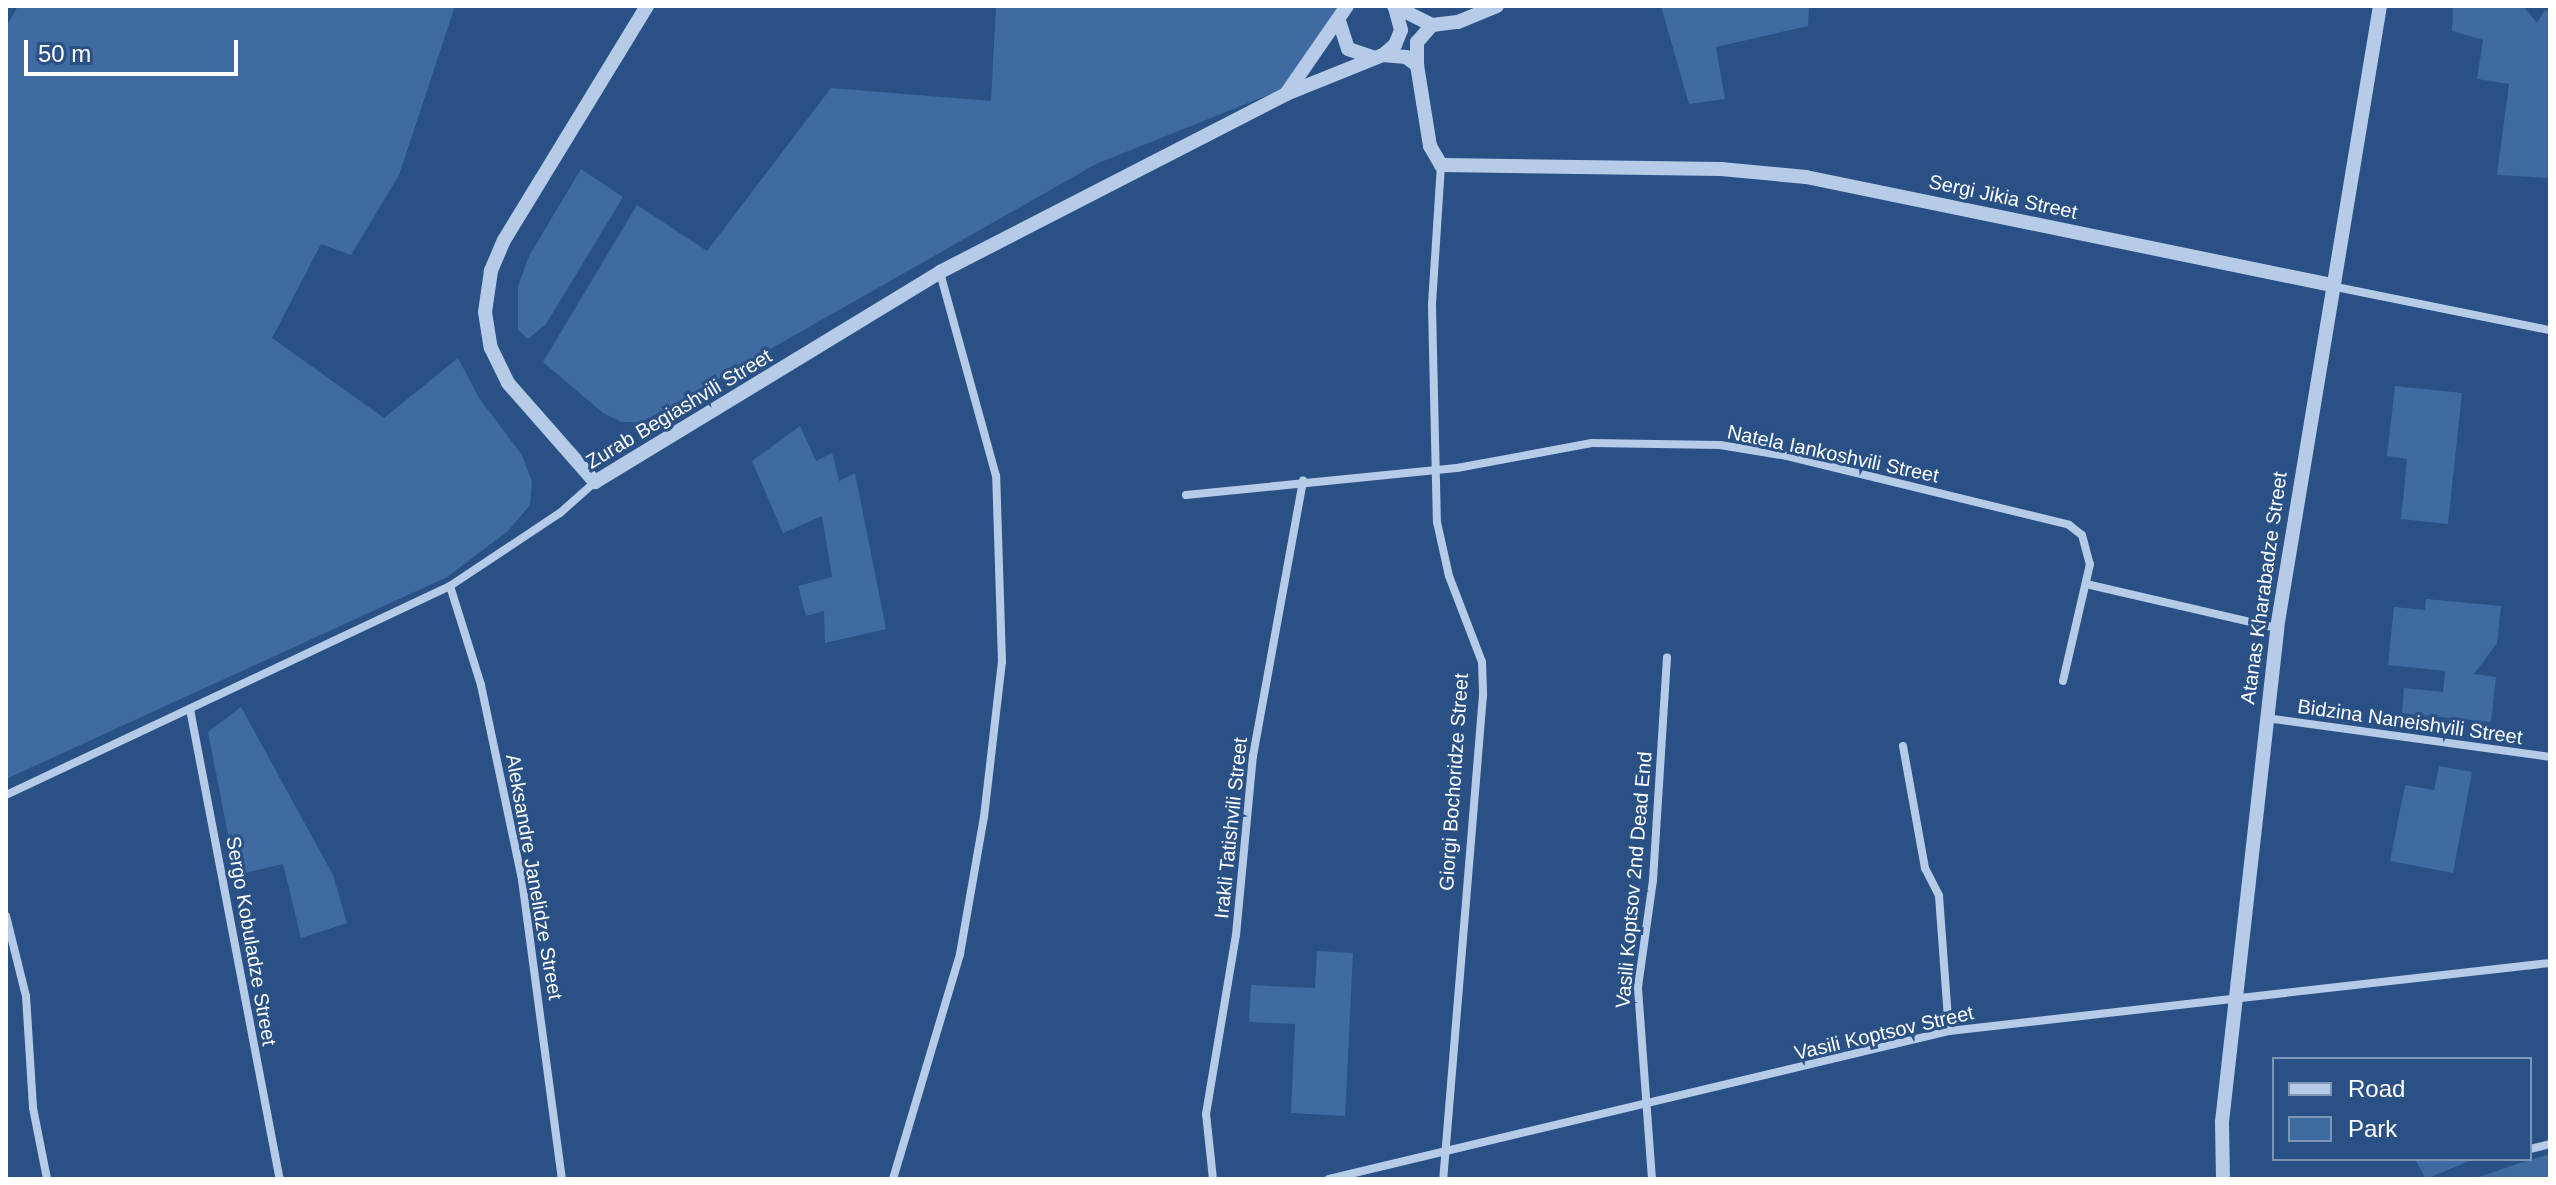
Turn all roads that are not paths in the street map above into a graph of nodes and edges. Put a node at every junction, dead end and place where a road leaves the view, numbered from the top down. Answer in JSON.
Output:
{"nodes":[{"id":1,"x":647,"y":6,"type":"edge"},
{"id":2,"x":1347,"y":6,"type":"edge"},
{"id":3,"x":1394,"y":6,"type":"edge"},
{"id":4,"x":1497,"y":6,"type":"edge"},
{"id":5,"x":2380,"y":6,"type":"edge"},
{"id":6,"x":1339,"y":21,"type":"junction"},
{"id":7,"x":1401,"y":22,"type":"junction"},
{"id":8,"x":1432,"y":25,"type":"junction"},
{"id":9,"x":1380,"y":56,"type":"junction"},
{"id":10,"x":1417,"y":65,"type":"junction"},
{"id":11,"x":1286,"y":94,"type":"junction"},
{"id":12,"x":1441,"y":165,"type":"junction"},
{"id":13,"x":940,"y":272,"type":"junction"},
{"id":14,"x":2331,"y":285,"type":"junction"},
{"id":15,"x":2550,"y":330,"type":"edge"},
{"id":16,"x":1437,"y":468,"type":"junction"},
{"id":17,"x":1303,"y":480,"type":"junction"},
{"id":18,"x":595,"y":482,"type":"junction"},
{"id":19,"x":1186,"y":495,"type":"dead end"},
{"id":20,"x":2086,"y":584,"type":"junction"},
{"id":21,"x":450,"y":586,"type":"junction"},
{"id":22,"x":2277,"y":628,"type":"junction"},
{"id":23,"x":1667,"y":657,"type":"dead end"},
{"id":24,"x":2063,"y":681,"type":"dead end"},
{"id":25,"x":190,"y":709,"type":"junction"},
{"id":26,"x":2266,"y":718,"type":"junction"},
{"id":27,"x":1903,"y":746,"type":"dead end"},
{"id":28,"x":2550,"y":757,"type":"edge"},
{"id":29,"x":6,"y":795,"type":"edge"},
{"id":30,"x":6,"y":916,"type":"edge"},
{"id":31,"x":2550,"y":963,"type":"edge"},
{"id":32,"x":2234,"y":998,"type":"junction"},
{"id":33,"x":1949,"y":1031,"type":"junction"},
{"id":34,"x":1650,"y":1105,"type":"junction"},
{"id":35,"x":1444,"y":1155,"type":"junction"},
{"id":36,"x":47,"y":1179,"type":"edge"},
{"id":37,"x":280,"y":1179,"type":"edge"},
{"id":38,"x":562,"y":1179,"type":"edge"},
{"id":39,"x":893,"y":1179,"type":"edge"},
{"id":40,"x":1213,"y":1179,"type":"edge"},
{"id":41,"x":1329,"y":1179,"type":"edge"},
{"id":42,"x":1443,"y":1179,"type":"edge"},
{"id":43,"x":1652,"y":1179,"type":"edge"},
{"id":44,"x":2223,"y":1179,"type":"edge"}],
"edges":[{"from":1,"to":18,"type":"street"},
{"from":2,"to":6,"type":"street"},
{"from":3,"to":7,"type":"street","name":"Giorgi Bochoridze Street"},
{"from":3,"to":8,"type":"street"},
{"from":4,"to":8,"type":"street"},
{"from":5,"to":14,"type":"street","name":"Atanas Kharabadze Street"},
{"from":6,"to":9,"type":"street"},
{"from":6,"to":11,"type":"street"},
{"from":7,"to":9,"type":"street"},
{"from":7,"to":10,"type":"street","name":"Giorgi Bochoridze Street"},
{"from":8,"to":10,"type":"street"},
{"from":9,"to":10,"type":"street"},
{"from":9,"to":11,"type":"street","name":"Zurab Begiashvili Street"},
{"from":10,"to":12,"type":"street","name":"Giorgi Bochoridze Street"},
{"from":11,"to":13,"type":"street","name":"Zurab Begiashvili Street"},
{"from":12,"to":14,"type":"street","name":"Sergi Jikia Street"},
{"from":12,"to":16,"type":"street","name":"Giorgi Bochoridze Street"},
{"from":13,"to":18,"type":"street","name":"Zurab Begiashvili Street"},
{"from":13,"to":39,"type":"street"},
{"from":14,"to":15,"type":"street","name":"Sergi Jikia Street"},
{"from":14,"to":22,"type":"street","name":"Atanas Kharabadze Street"},
{"from":16,"to":17,"type":"street","name":"Natela Iankoshvili Street"},
{"from":16,"to":20,"type":"street","name":"Natela Iankoshvili Street"},
{"from":16,"to":35,"type":"street","name":"Giorgi Bochoridze Street"},
{"from":17,"to":19,"type":"street","name":"Natela Iankoshvili Street"},
{"from":17,"to":40,"type":"street","name":"Irakli Tatishvili Street"},
{"from":18,"to":21,"type":"street","name":"Zurab Begiashvili Street"},
{"from":20,"to":22,"type":"street"},
{"from":20,"to":24,"type":"street","name":"Natela Iankoshvili Street"},
{"from":21,"to":25,"type":"street","name":"Zurab Begiashvili Street"},
{"from":21,"to":38,"type":"street","name":"Aleksandre Janelidze Street"},
{"from":22,"to":26,"type":"street","name":"Atanas Kharabadze Street"},
{"from":23,"to":34,"type":"street","name":"Vasili Koptsov 2nd Dead End"},
{"from":25,"to":29,"type":"street","name":"Zurab Begiashvili Street"},
{"from":25,"to":37,"type":"street","name":"Sergo Kobuladze Street"},
{"from":26,"to":28,"type":"street","name":"Bidzina Naneishvili Street"},
{"from":26,"to":32,"type":"street","name":"Atanas Kharabadze Street"},
{"from":27,"to":33,"type":"street"},
{"from":30,"to":36,"type":"street"},
{"from":31,"to":32,"type":"street","name":"Vasili Koptsov Street"},
{"from":32,"to":33,"type":"street","name":"Vasili Koptsov Street"},
{"from":32,"to":44,"type":"street","name":"Atanas Kharabadze Street"},
{"from":33,"to":34,"type":"street","name":"Vasili Koptsov Street"},
{"from":34,"to":35,"type":"street","name":"Vasili Koptsov Street"},
{"from":34,"to":43,"type":"street","name":"Vasili Koptsov 2nd Dead End"},
{"from":35,"to":41,"type":"street","name":"Vasili Koptsov Street"},
{"from":35,"to":42,"type":"street","name":"Giorgi Bochoridze Street"}]}
